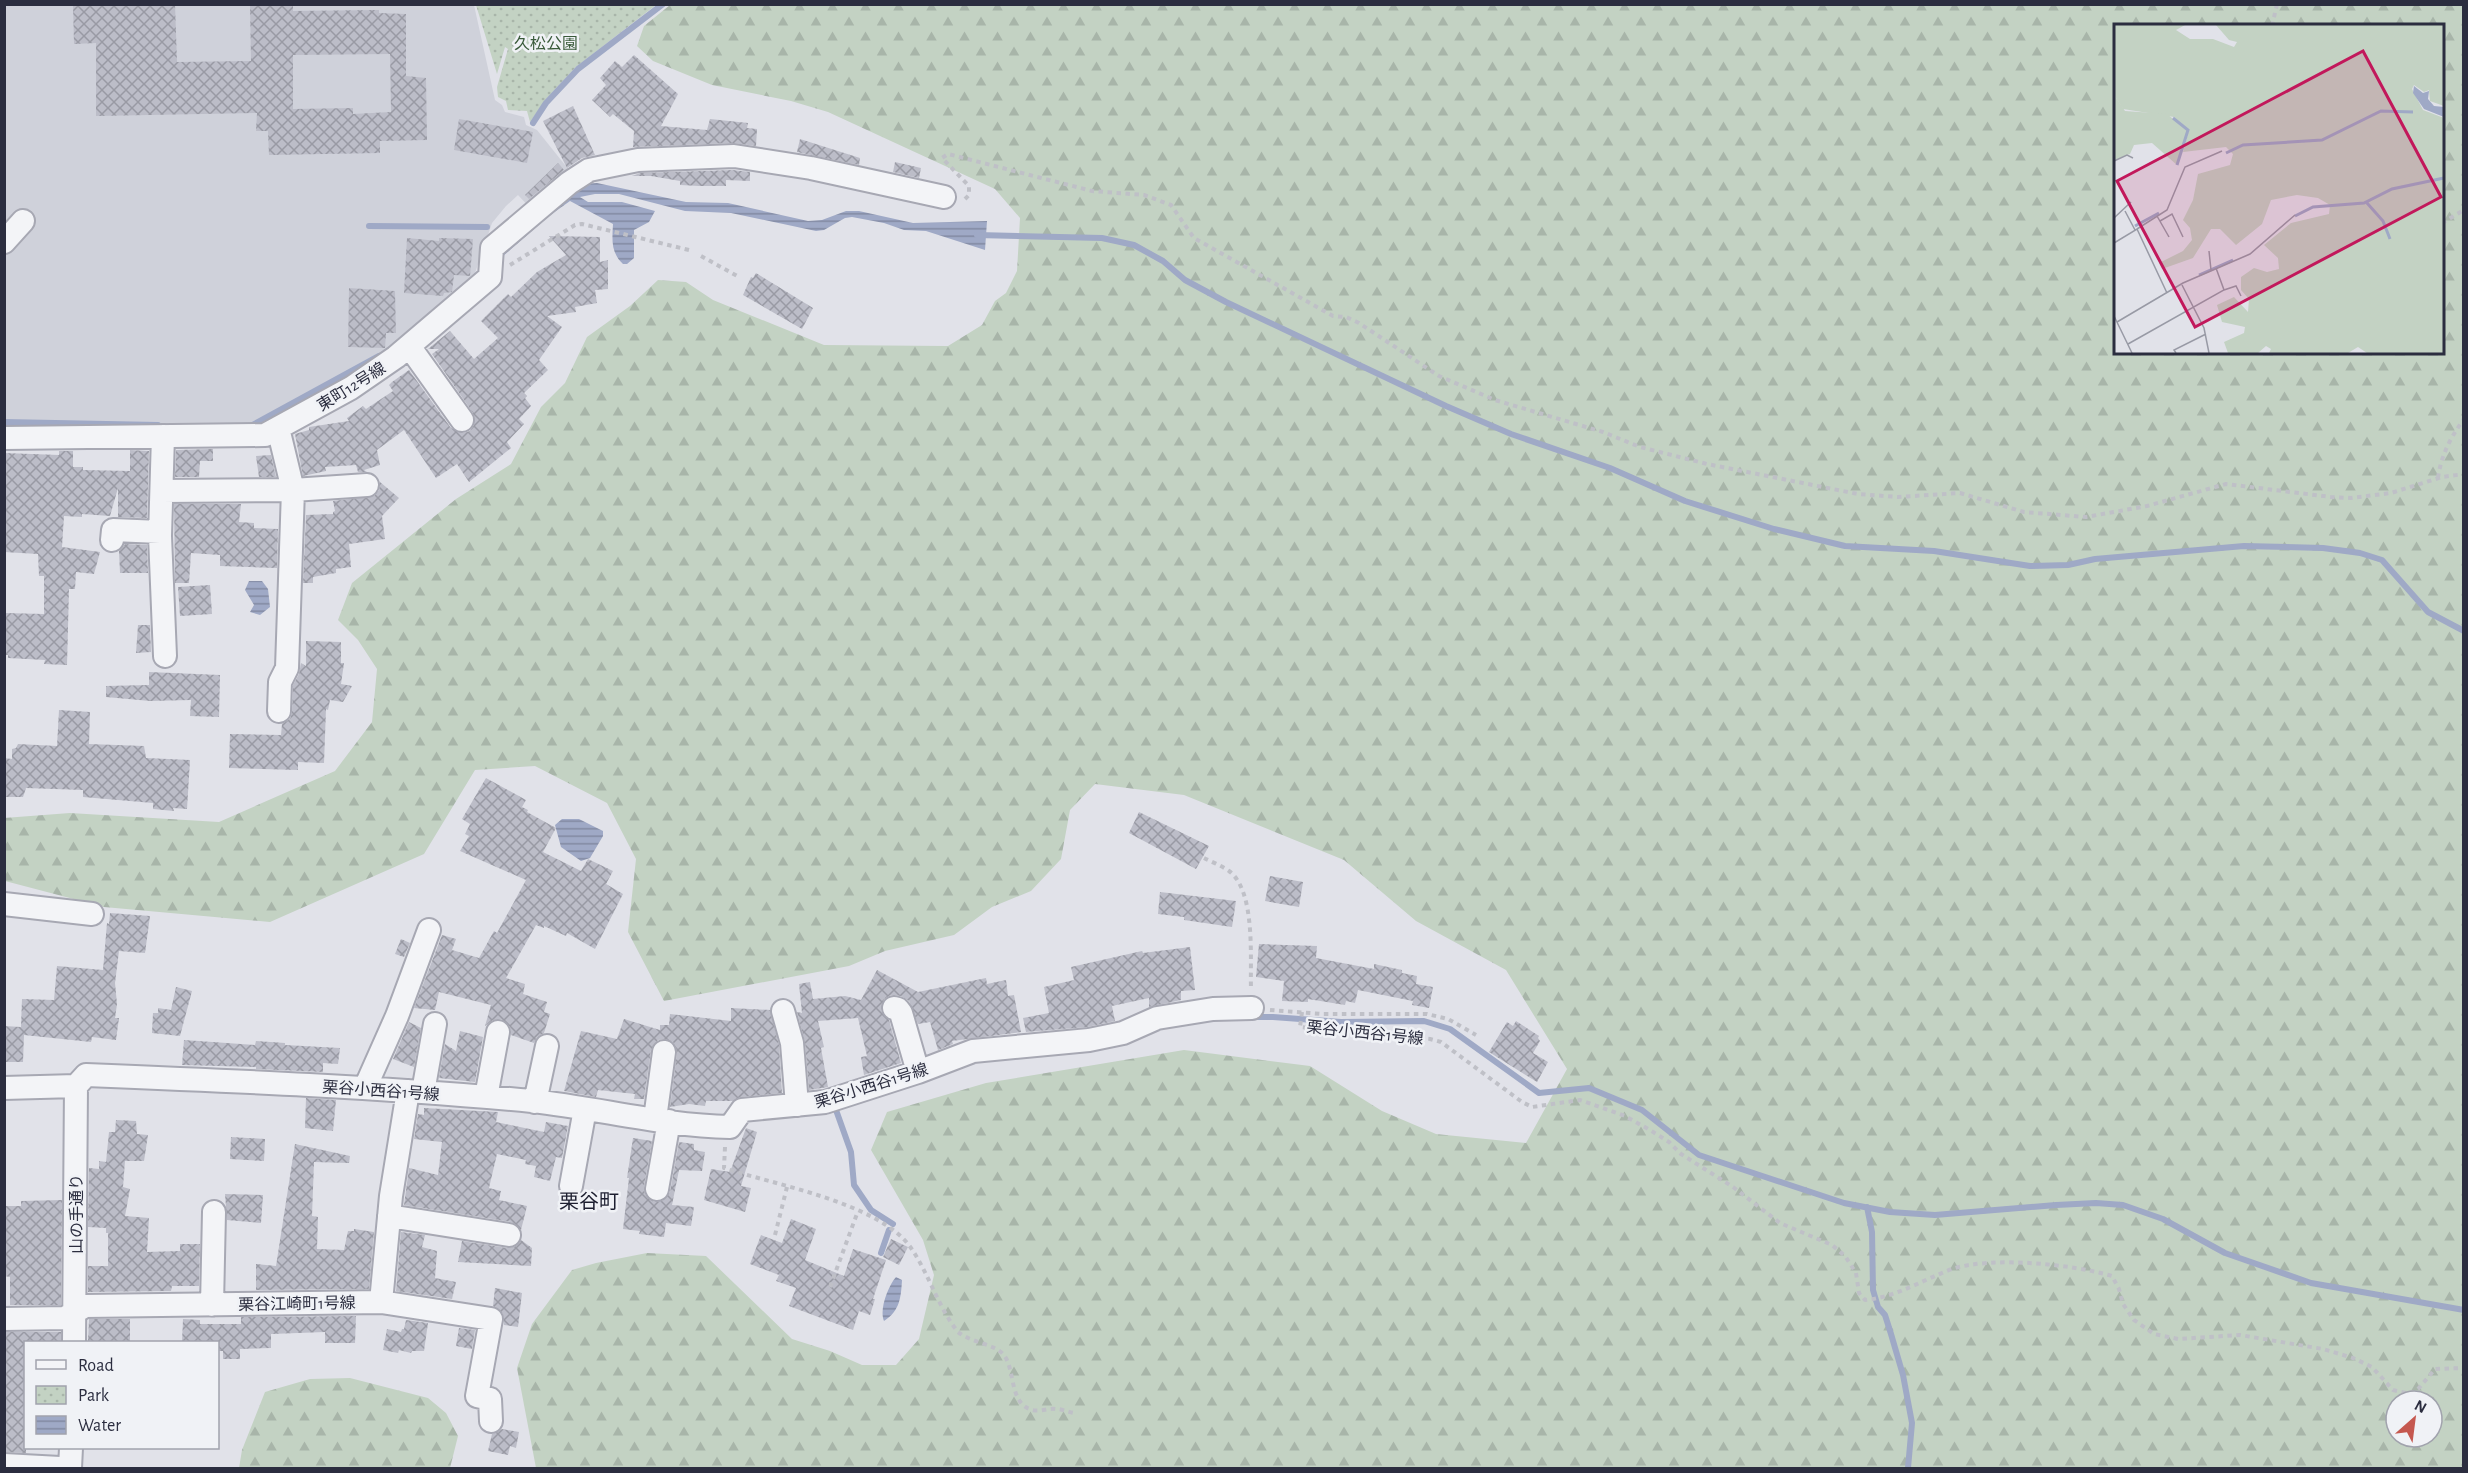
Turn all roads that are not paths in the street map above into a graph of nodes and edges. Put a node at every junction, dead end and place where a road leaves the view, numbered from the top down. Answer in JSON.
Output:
{"nodes":[{"id":1,"x":944,"y":197,"type":"road end"},
{"id":2,"x":23,"y":221,"type":"dead end"},
{"id":3,"x":4,"y":242,"type":"edge"},
{"id":4,"x":409,"y":346,"type":"junction"},
{"id":5,"x":462,"y":420,"type":"dead end"},
{"id":6,"x":278,"y":428,"type":"junction"},
{"id":7,"x":163,"y":436,"type":"junction"},
{"id":8,"x":4,"y":438,"type":"edge"},
{"id":9,"x":367,"y":485,"type":"dead end"},
{"id":10,"x":293,"y":490,"type":"junction"},
{"id":11,"x":162,"y":491,"type":"junction"},
{"id":12,"x":160,"y":532,"type":"junction"},
{"id":13,"x":112,"y":540,"type":"dead end"},
{"id":14,"x":165,"y":656,"type":"dead end"},
{"id":15,"x":279,"y":711,"type":"dead end"},
{"id":16,"x":4,"y":904,"type":"edge"},
{"id":17,"x":92,"y":914,"type":"dead end"},
{"id":18,"x":429,"y":930,"type":"dead end"},
{"id":19,"x":894,"y":1008,"type":"dead end"},
{"id":20,"x":1252,"y":1008,"type":"road end"},
{"id":21,"x":783,"y":1011,"type":"dead end"},
{"id":22,"x":435,"y":1024,"type":"dead end"},
{"id":23,"x":498,"y":1032,"type":"dead end"},
{"id":24,"x":547,"y":1046,"type":"dead end"},
{"id":25,"x":664,"y":1052,"type":"dead end"},
{"id":26,"x":918,"y":1072,"type":"junction"},
{"id":27,"x":76,"y":1086,"type":"junction"},
{"id":28,"x":4,"y":1088,"type":"edge"},
{"id":29,"x":365,"y":1088,"type":"junction"},
{"id":30,"x":416,"y":1091,"type":"junction"},
{"id":31,"x":486,"y":1097,"type":"junction"},
{"id":32,"x":535,"y":1102,"type":"junction"},
{"id":33,"x":797,"y":1105,"type":"junction"},
{"id":34,"x":585,"y":1109,"type":"junction"},
{"id":35,"x":662,"y":1120,"type":"junction"},
{"id":36,"x":571,"y":1186,"type":"dead end"},
{"id":37,"x":657,"y":1189,"type":"dead end"},
{"id":38,"x":214,"y":1212,"type":"dead end"},
{"id":39,"x":389,"y":1216,"type":"junction"},
{"id":40,"x":509,"y":1235,"type":"dead end"},
{"id":41,"x":381,"y":1302,"type":"junction"},
{"id":42,"x":212,"y":1305,"type":"junction"},
{"id":43,"x":75,"y":1313,"type":"junction"},
{"id":44,"x":4,"y":1318,"type":"edge"},
{"id":45,"x":74,"y":1341,"type":"edge"},
{"id":46,"x":491,"y":1421,"type":"dead end"},
{"id":47,"x":71,"y":1449,"type":"edge"},
{"id":48,"x":4,"y":1466,"type":"edge"},
{"id":49,"x":60,"y":1468,"type":"edge"},
{"id":50,"x":70,"y":1468,"type":"edge"}],
"edges":[{"from":1,"to":4,"type":"street","name":"東町12号線"},
{"from":2,"to":3,"type":"street"},
{"from":4,"to":5,"type":"street"},
{"from":4,"to":6,"type":"street","name":"東町12号線"},
{"from":6,"to":7,"type":"street","name":"東町12号線"},
{"from":6,"to":10,"type":"street"},
{"from":7,"to":8,"type":"street","name":"東町12号線"},
{"from":7,"to":11,"type":"street"},
{"from":9,"to":10,"type":"street"},
{"from":10,"to":11,"type":"street"},
{"from":10,"to":15,"type":"street"},
{"from":11,"to":12,"type":"street"},
{"from":12,"to":13,"type":"street"},
{"from":12,"to":14,"type":"street"},
{"from":16,"to":17,"type":"street"},
{"from":18,"to":29,"type":"street"},
{"from":19,"to":26,"type":"street"},
{"from":20,"to":26,"type":"street","name":"栗谷小西谷1号線"},
{"from":21,"to":33,"type":"street"},
{"from":22,"to":30,"type":"street"},
{"from":23,"to":31,"type":"street"},
{"from":24,"to":32,"type":"street"},
{"from":25,"to":35,"type":"street"},
{"from":26,"to":33,"type":"street","name":"栗谷小西谷1号線"},
{"from":27,"to":28,"type":"street"},
{"from":27,"to":29,"type":"street","name":"栗谷小西谷1号線"},
{"from":27,"to":43,"type":"street","name":"山の手通り"},
{"from":29,"to":30,"type":"street","name":"栗谷小西谷1号線"},
{"from":30,"to":31,"type":"street","name":"栗谷小西谷1号線"},
{"from":30,"to":39,"type":"street"},
{"from":31,"to":32,"type":"street","name":"栗谷小西谷1号線"},
{"from":32,"to":34,"type":"street","name":"栗谷小西谷1号線"},
{"from":33,"to":35,"type":"street","name":"栗谷小西谷1号線"},
{"from":34,"to":35,"type":"street","name":"栗谷小西谷1号線"},
{"from":34,"to":36,"type":"street"},
{"from":35,"to":37,"type":"street"},
{"from":38,"to":42,"type":"street"},
{"from":39,"to":40,"type":"street"},
{"from":39,"to":41,"type":"street"},
{"from":41,"to":42,"type":"street","name":"栗谷江崎町1号線"},
{"from":41,"to":46,"type":"street","name":"栗谷江崎町1号線"},
{"from":42,"to":43,"type":"street","name":"栗谷江崎町1号線"},
{"from":43,"to":44,"type":"street","name":"栗谷江崎町1号線"},
{"from":43,"to":45,"type":"street","name":"山の手通り"},
{"from":47,"to":50,"type":"street"},
{"from":48,"to":49,"type":"street"}]}
